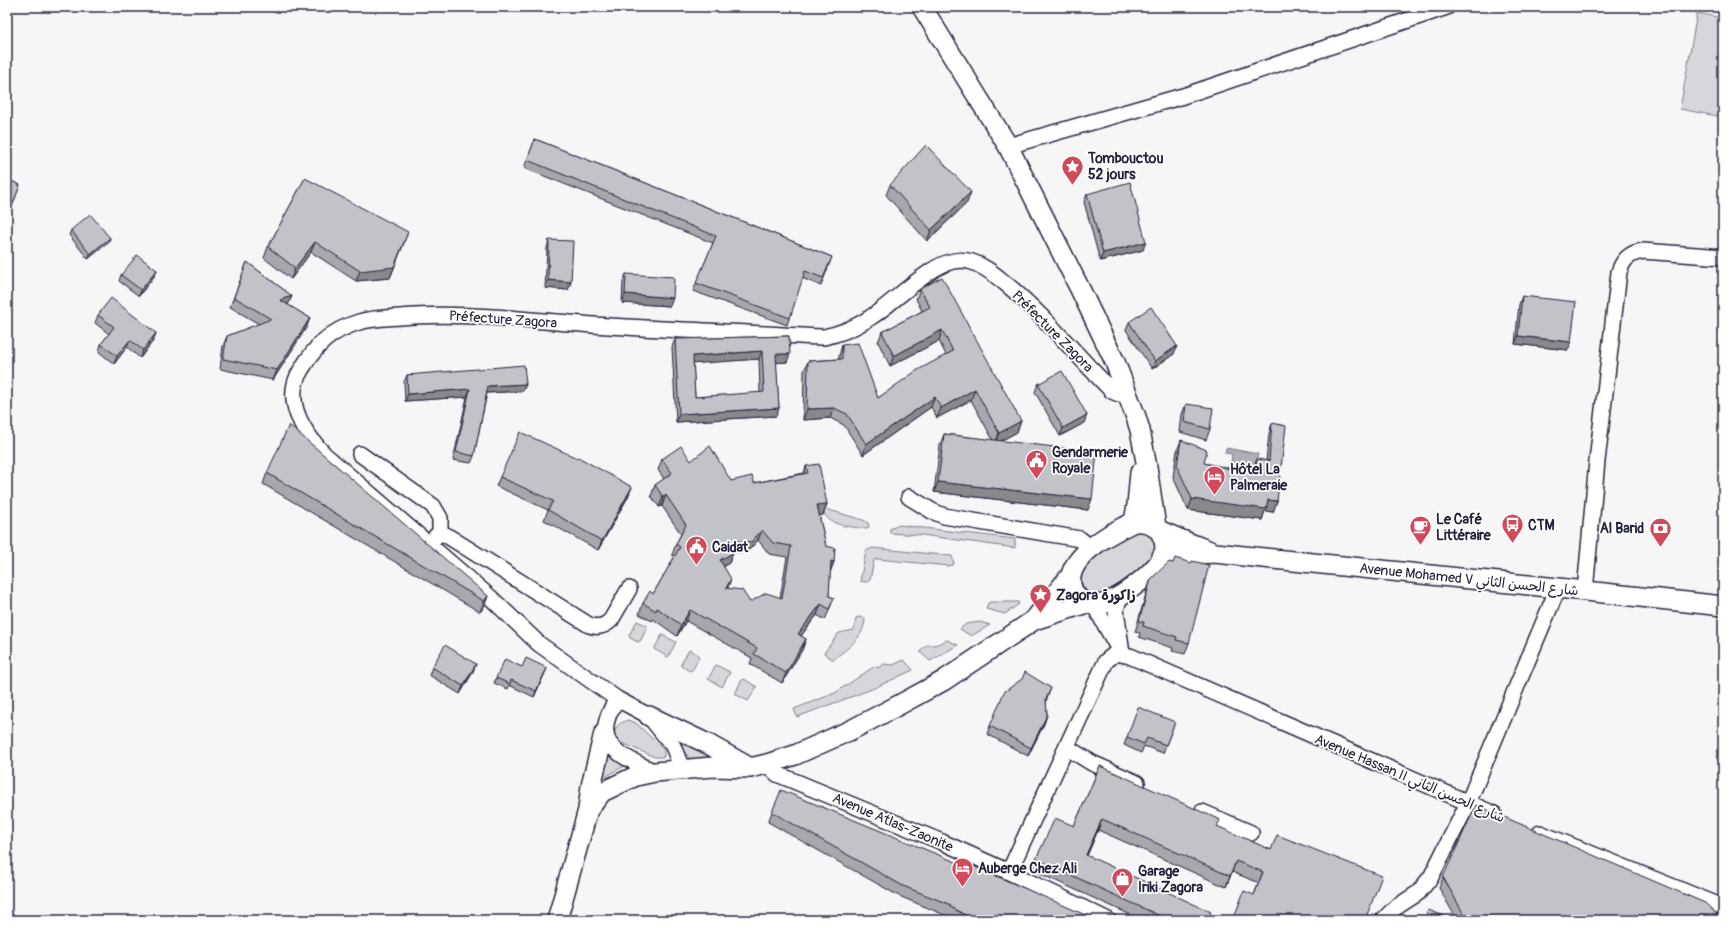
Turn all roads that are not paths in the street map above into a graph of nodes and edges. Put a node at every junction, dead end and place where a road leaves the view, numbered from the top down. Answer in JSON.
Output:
{"nodes":[{"id":1,"x":922,"y":7,"type":"edge"},
{"id":2,"x":1447,"y":7,"type":"edge"},
{"id":3,"x":1008,"y":146,"type":"junction"},
{"id":4,"x":1723,"y":257,"type":"edge"},
{"id":5,"x":1127,"y":392,"type":"junction"},
{"id":6,"x":1143,"y":446,"type":"junction"},
{"id":7,"x":360,"y":454,"type":"dead end"},
{"id":8,"x":909,"y":497,"type":"dead end"},
{"id":9,"x":1134,"y":522,"type":"junction"},
{"id":10,"x":1157,"y":529,"type":"junction"},
{"id":11,"x":440,"y":533,"type":"junction"},
{"id":12,"x":429,"y":544,"type":"junction"},
{"id":13,"x":1091,"y":548,"type":"junction"},
{"id":14,"x":1215,"y":554,"type":"junction"},
{"id":15,"x":1162,"y":556,"type":"junction"},
{"id":16,"x":1071,"y":575,"type":"junction"},
{"id":17,"x":629,"y":588,"type":"dead end"},
{"id":18,"x":1558,"y":588,"type":"junction"},
{"id":19,"x":1585,"y":591,"type":"junction"},
{"id":20,"x":1120,"y":595,"type":"junction"},
{"id":21,"x":1090,"y":604,"type":"junction"},
{"id":22,"x":1723,"y":606,"type":"edge"},
{"id":23,"x":1034,"y":620,"type":"junction"},
{"id":24,"x":1122,"y":654,"type":"junction"},
{"id":25,"x":617,"y":699,"type":"junction"},
{"id":26,"x":649,"y":716,"type":"junction"},
{"id":27,"x":604,"y":733,"type":"junction"},
{"id":28,"x":1066,"y":747,"type":"junction"},
{"id":29,"x":758,"y":766,"type":"junction"},
{"id":30,"x":682,"y":769,"type":"junction"},
{"id":31,"x":655,"y":772,"type":"junction"},
{"id":32,"x":1150,"y":788,"type":"edge"},
{"id":33,"x":1468,"y":803,"type":"junction"},
{"id":34,"x":1186,"y":805,"type":"edge"},
{"id":35,"x":588,"y":810,"type":"junction"},
{"id":36,"x":1510,"y":821,"type":"edge"},
{"id":37,"x":1524,"y":827,"type":"edge"},
{"id":38,"x":1251,"y":834,"type":"dead end"},
{"id":39,"x":1009,"y":872,"type":"junction"},
{"id":40,"x":1723,"y":907,"type":"edge"},
{"id":41,"x":557,"y":920,"type":"edge"},
{"id":42,"x":1108,"y":920,"type":"edge"},
{"id":43,"x":1383,"y":920,"type":"edge"}],
"edges":[{"from":1,"to":3,"type":"main road"},
{"from":2,"to":3,"type":"street"},
{"from":3,"to":5,"type":"main road"},
{"from":4,"to":19,"type":"street"},
{"from":5,"to":6,"type":"main road"},
{"from":5,"to":12,"type":"street","name":"Préfecture Zagora"},
{"from":6,"to":9,"type":"main road"},
{"from":6,"to":10,"type":"main road"},
{"from":7,"to":11,"type":"street"},
{"from":8,"to":13,"type":"street"},
{"from":9,"to":10,"type":"main road"},
{"from":9,"to":13,"type":"main road"},
{"from":10,"to":14,"type":"main road"},
{"from":10,"to":15,"type":"main road"},
{"from":11,"to":12,"type":"street"},
{"from":11,"to":17,"type":"street"},
{"from":12,"to":25,"type":"street","name":"Préfecture Zagora"},
{"from":13,"to":16,"type":"main road"},
{"from":14,"to":15,"type":"main road"},
{"from":14,"to":18,"type":"main road","name":"Avenue Mohamed V شارع الحسن الثاني"},
{"from":15,"to":20,"type":"main road"},
{"from":16,"to":21,"type":"main road"},
{"from":16,"to":23,"type":"main road"},
{"from":18,"to":19,"type":"main road","name":"Avenue Mohamed V شارع الحسن الثاني"},
{"from":18,"to":33,"type":"street"},
{"from":19,"to":22,"type":"main road","name":"Avenue Mohamed V شارع الحسن الثاني"},
{"from":20,"to":21,"type":"main road"},
{"from":20,"to":24,"type":"street"},
{"from":21,"to":23,"type":"main road"},
{"from":21,"to":24,"type":"street"},
{"from":23,"to":29,"type":"main road"},
{"from":24,"to":28,"type":"street"},
{"from":24,"to":33,"type":"street","name":"Avenue Hassan II شارع الحسن الثاني"},
{"from":25,"to":26,"type":"street","name":"Préfecture Zagora"},
{"from":25,"to":27,"type":"street"},
{"from":26,"to":29,"type":"main road"},
{"from":26,"to":30,"type":"street"},
{"from":27,"to":31,"type":"street"},
{"from":27,"to":35,"type":"main road"},
{"from":28,"to":32,"type":"street"},
{"from":28,"to":39,"type":"street"},
{"from":29,"to":30,"type":"main road"},
{"from":29,"to":39,"type":"street","name":"Avenue Atlas-Zaonite"},
{"from":30,"to":31,"type":"main road"},
{"from":31,"to":35,"type":"main road"},
{"from":33,"to":36,"type":"street","name":"Avenue Hassan II شارع الحسن الثاني"},
{"from":33,"to":43,"type":"street"},
{"from":34,"to":38,"type":"street"},
{"from":35,"to":41,"type":"main road"},
{"from":37,"to":40,"type":"street"},
{"from":39,"to":42,"type":"street","name":"Avenue Atlas-Zaonite"}]}
